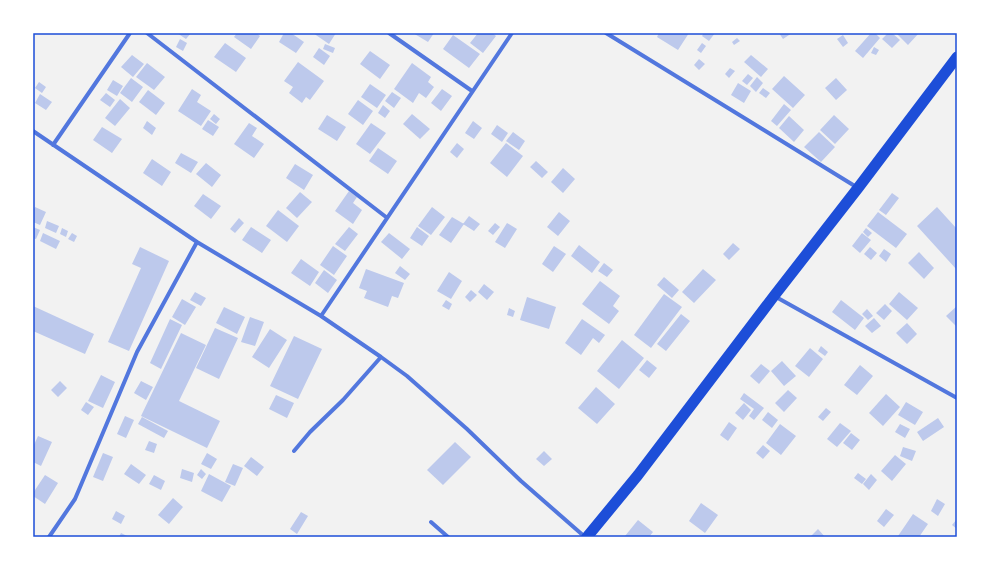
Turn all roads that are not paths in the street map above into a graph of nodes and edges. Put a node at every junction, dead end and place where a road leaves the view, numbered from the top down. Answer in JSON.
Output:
{"nodes":[{"id":1,"x":130,"y":33,"type":"edge"},
{"id":2,"x":147,"y":33,"type":"edge"},
{"id":3,"x":389,"y":33,"type":"edge"},
{"id":4,"x":512,"y":33,"type":"edge"},
{"id":5,"x":606,"y":33,"type":"edge"},
{"id":6,"x":957,"y":57,"type":"edge"},
{"id":7,"x":472,"y":91,"type":"junction"},
{"id":8,"x":33,"y":131,"type":"edge"},
{"id":9,"x":53,"y":145,"type":"junction"},
{"id":10,"x":858,"y":188,"type":"junction"},
{"id":11,"x":386,"y":217,"type":"junction"},
{"id":12,"x":197,"y":242,"type":"junction"},
{"id":13,"x":774,"y":296,"type":"junction"},
{"id":14,"x":321,"y":316,"type":"junction"},
{"id":15,"x":381,"y":357,"type":"junction"},
{"id":16,"x":957,"y":398,"type":"edge"},
{"id":17,"x":294,"y":451,"type":"dead end"},
{"id":18,"x":431,"y":522,"type":"dead end"},
{"id":19,"x":49,"y":537,"type":"edge"},
{"id":20,"x":448,"y":537,"type":"edge"},
{"id":21,"x":586,"y":537,"type":"edge"}],
"edges":[{"from":1,"to":9,"type":"street"},
{"from":2,"to":11,"type":"street"},
{"from":3,"to":7,"type":"street"},
{"from":4,"to":7,"type":"street"},
{"from":5,"to":10,"type":"street"},
{"from":6,"to":10,"type":"highway"},
{"from":7,"to":11,"type":"street"},
{"from":8,"to":9,"type":"street"},
{"from":9,"to":12,"type":"street"},
{"from":10,"to":13,"type":"highway"},
{"from":11,"to":14,"type":"street"},
{"from":12,"to":14,"type":"street"},
{"from":12,"to":19,"type":"street"},
{"from":13,"to":16,"type":"street"},
{"from":13,"to":21,"type":"highway"},
{"from":14,"to":15,"type":"street"},
{"from":15,"to":17,"type":"street"},
{"from":15,"to":21,"type":"street"},
{"from":18,"to":20,"type":"street"}]}
